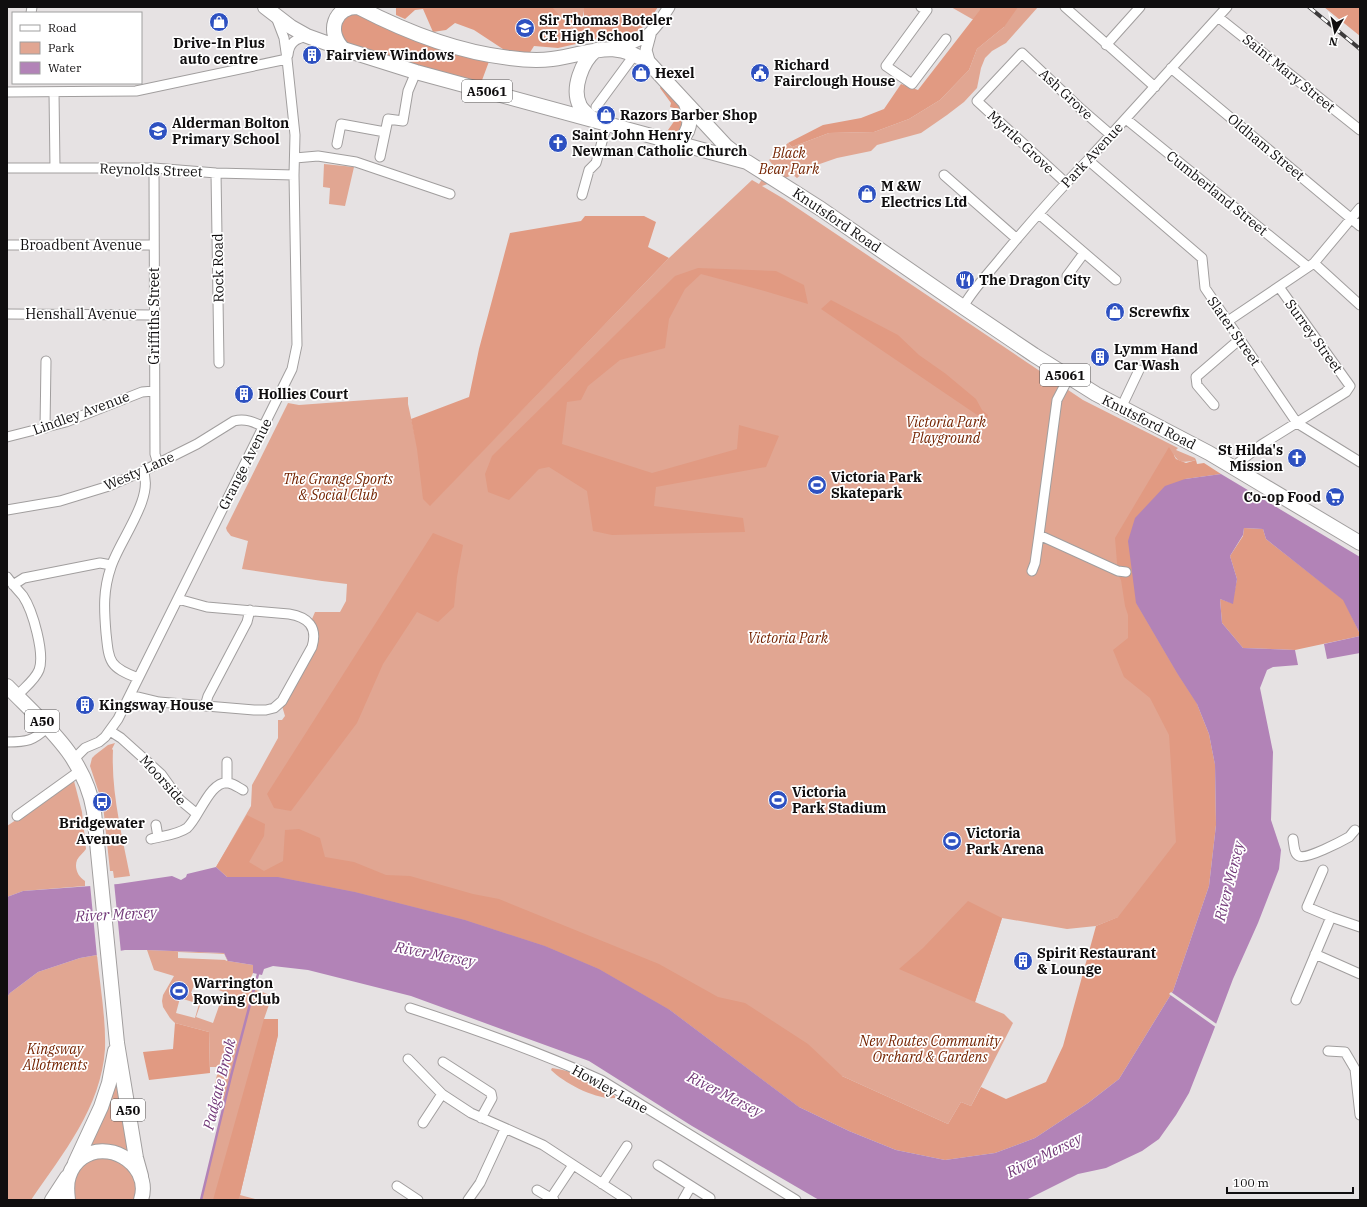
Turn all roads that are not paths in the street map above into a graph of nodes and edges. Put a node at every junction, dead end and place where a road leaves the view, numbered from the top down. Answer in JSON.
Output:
{"nodes":[{"id":1,"x":265,"y":7,"type":"edge"},
{"id":2,"x":333,"y":7,"type":"edge"},
{"id":3,"x":359,"y":7,"type":"edge"},
{"id":4,"x":669,"y":7,"type":"edge"},
{"id":5,"x":1064,"y":7,"type":"edge"},
{"id":6,"x":1140,"y":7,"type":"edge"},
{"id":7,"x":924,"y":9,"type":"edge"},
{"id":8,"x":1221,"y":10,"type":"edge"},
{"id":9,"x":276,"y":16,"type":"junction"},
{"id":10,"x":650,"y":34,"type":"junction"},
{"id":11,"x":308,"y":36,"type":"junction"},
{"id":12,"x":946,"y":40,"type":"dead end"},
{"id":13,"x":1106,"y":45,"type":"junction"},
{"id":14,"x":343,"y":49,"type":"junction"},
{"id":15,"x":602,"y":49,"type":"junction"},
{"id":16,"x":635,"y":54,"type":"junction"},
{"id":17,"x":287,"y":58,"type":"junction"},
{"id":18,"x":650,"y":64,"type":"junction"},
{"id":19,"x":1171,"y":68,"type":"junction"},
{"id":20,"x":416,"y":72,"type":"junction"},
{"id":21,"x":1155,"y":86,"type":"junction"},
{"id":22,"x":7,"y":92,"type":"edge"},
{"id":23,"x":54,"y":92,"type":"junction"},
{"id":24,"x":977,"y":101,"type":"joint"},
{"id":25,"x":686,"y":104,"type":"junction"},
{"id":26,"x":594,"y":113,"type":"junction"},
{"id":27,"x":1126,"y":119,"type":"junction"},
{"id":28,"x":607,"y":124,"type":"junction"},
{"id":29,"x":1360,"y":130,"type":"edge"},
{"id":30,"x":385,"y":132,"type":"junction"},
{"id":31,"x":1111,"y":135,"type":"junction"},
{"id":32,"x":675,"y":143,"type":"junction"},
{"id":33,"x":337,"y":144,"type":"dead end"},
{"id":34,"x":380,"y":157,"type":"dead end"},
{"id":35,"x":295,"y":158,"type":"junction"},
{"id":36,"x":1088,"y":160,"type":"junction"},
{"id":37,"x":747,"y":162,"type":"junction"},
{"id":38,"x":7,"y":168,"type":"edge"},
{"id":39,"x":55,"y":168,"type":"junction"},
{"id":40,"x":154,"y":168,"type":"junction"},
{"id":41,"x":216,"y":173,"type":"junction"},
{"id":42,"x":294,"y":175,"type":"junction"},
{"id":43,"x":944,"y":175,"type":"dead end"},
{"id":44,"x":1066,"y":183,"type":"junction"},
{"id":45,"x":450,"y":194,"type":"dead end"},
{"id":46,"x":582,"y":195,"type":"dead end"},
{"id":47,"x":1360,"y":208,"type":"edge"},
{"id":48,"x":1039,"y":214,"type":"junction"},
{"id":49,"x":1351,"y":219,"type":"junction"},
{"id":50,"x":1360,"y":226,"type":"edge"},
{"id":51,"x":1017,"y":239,"type":"junction"},
{"id":52,"x":154,"y":245,"type":"junction"},
{"id":53,"x":7,"y":246,"type":"edge"},
{"id":54,"x":1084,"y":253,"type":"junction"},
{"id":55,"x":1311,"y":265,"type":"junction"},
{"id":56,"x":1067,"y":276,"type":"dead end"},
{"id":57,"x":1116,"y":280,"type":"dead end"},
{"id":58,"x":1279,"y":287,"type":"junction"},
{"id":59,"x":1360,"y":305,"type":"edge"},
{"id":60,"x":963,"y":307,"type":"junction"},
{"id":61,"x":7,"y":314,"type":"edge"},
{"id":62,"x":154,"y":315,"type":"junction"},
{"id":63,"x":1228,"y":321,"type":"junction"},
{"id":64,"x":1240,"y":339,"type":"junction"},
{"id":65,"x":46,"y":360,"type":"dead end"},
{"id":66,"x":220,"y":363,"type":"dead end"},
{"id":67,"x":1139,"y":370,"type":"dead end"},
{"id":68,"x":1069,"y":377,"type":"junction"},
{"id":69,"x":154,"y":391,"type":"junction"},
{"id":70,"x":1214,"y":405,"type":"dead end"},
{"id":71,"x":1121,"y":408,"type":"junction"},
{"id":72,"x":1297,"y":422,"type":"junction"},
{"id":73,"x":264,"y":427,"type":"junction"},
{"id":74,"x":45,"y":428,"type":"junction"},
{"id":75,"x":7,"y":437,"type":"edge"},
{"id":76,"x":1360,"y":462,"type":"edge"},
{"id":77,"x":158,"y":464,"type":"junction"},
{"id":78,"x":1233,"y":467,"type":"junction"},
{"id":79,"x":143,"y":471,"type":"junction"},
{"id":80,"x":7,"y":510,"type":"edge"},
{"id":81,"x":1039,"y":535,"type":"junction"},
{"id":82,"x":1360,"y":543,"type":"edge"},
{"id":83,"x":112,"y":565,"type":"junction"},
{"id":84,"x":1032,"y":571,"type":"dead end"},
{"id":85,"x":1126,"y":572,"type":"dead end"},
{"id":86,"x":7,"y":577,"type":"edge"},
{"id":87,"x":13,"y":585,"type":"junction"},
{"id":88,"x":178,"y":599,"type":"junction"},
{"id":89,"x":250,"y":610,"type":"junction"},
{"id":90,"x":138,"y":678,"type":"junction"},
{"id":91,"x":12,"y":691,"type":"edge"},
{"id":92,"x":130,"y":695,"type":"junction"},
{"id":93,"x":205,"y":706,"type":"junction"},
{"id":94,"x":48,"y":727,"type":"junction"},
{"id":95,"x":110,"y":731,"type":"junction"},
{"id":96,"x":7,"y":742,"type":"edge"},
{"id":97,"x":227,"y":762,"type":"dead end"},
{"id":98,"x":77,"y":764,"type":"junction"},
{"id":99,"x":227,"y":783,"type":"junction"},
{"id":100,"x":243,"y":790,"type":"dead end"},
{"id":101,"x":197,"y":814,"type":"junction"},
{"id":102,"x":17,"y":816,"type":"dead end"},
{"id":103,"x":156,"y":825,"type":"dead end"},
{"id":104,"x":1355,"y":830,"type":"dead end"},
{"id":105,"x":1293,"y":839,"type":"dead end"},
{"id":106,"x":1324,"y":870,"type":"dead end"},
{"id":107,"x":1331,"y":917,"type":"junction"},
{"id":108,"x":1360,"y":927,"type":"edge"},
{"id":109,"x":1315,"y":954,"type":"junction"},
{"id":110,"x":1360,"y":974,"type":"edge"},
{"id":111,"x":1296,"y":1000,"type":"dead end"},
{"id":112,"x":410,"y":1008,"type":"dead end"},
{"id":113,"x":117,"y":1043,"type":"junction"},
{"id":114,"x":1328,"y":1051,"type":"dead end"},
{"id":115,"x":408,"y":1059,"type":"dead end"},
{"id":116,"x":443,"y":1062,"type":"dead end"},
{"id":117,"x":1357,"y":1069,"type":"edge"},
{"id":118,"x":442,"y":1094,"type":"junction"},
{"id":119,"x":1360,"y":1115,"type":"edge"},
{"id":120,"x":481,"y":1118,"type":"junction"},
{"id":121,"x":423,"y":1123,"type":"dead end"},
{"id":122,"x":505,"y":1129,"type":"junction"},
{"id":123,"x":627,"y":1146,"type":"dead end"},
{"id":124,"x":573,"y":1165,"type":"junction"},
{"id":125,"x":658,"y":1165,"type":"dead end"},
{"id":126,"x":70,"y":1172,"type":"junction"},
{"id":127,"x":142,"y":1181,"type":"junction"},
{"id":128,"x":602,"y":1184,"type":"junction"},
{"id":129,"x":397,"y":1186,"type":"dead end"},
{"id":130,"x":691,"y":1186,"type":"junction"},
{"id":131,"x":538,"y":1190,"type":"dead end"},
{"id":132,"x":710,"y":1198,"type":"dead end"},
{"id":133,"x":553,"y":1199,"type":"edge"},
{"id":134,"x":52,"y":1200,"type":"edge"},
{"id":135,"x":68,"y":1200,"type":"edge"},
{"id":136,"x":141,"y":1200,"type":"edge"},
{"id":137,"x":148,"y":1200,"type":"edge"},
{"id":138,"x":418,"y":1200,"type":"edge"},
{"id":139,"x":468,"y":1200,"type":"edge"},
{"id":140,"x":627,"y":1200,"type":"edge"},
{"id":141,"x":683,"y":1200,"type":"edge"},
{"id":142,"x":796,"y":1200,"type":"edge"}],
"edges":[{"from":1,"to":9,"type":"main road","name":"Knutsford Road","number":"A5061"},
{"from":2,"to":11,"type":"main road"},
{"from":3,"to":14,"type":"main road"},
{"from":3,"to":15,"type":"main road","number":"A5061"},
{"from":4,"to":10,"type":"street"},
{"from":5,"to":13,"type":"street"},
{"from":6,"to":13,"type":"street"},
{"from":7,"to":12,"type":"street"},
{"from":8,"to":19,"type":"street","name":"Park Avenue"},
{"from":8,"to":29,"type":"street","name":"Saint Mary Street"},
{"from":9,"to":11,"type":"main road","name":"Knutsford Road","number":"A5061"},
{"from":9,"to":17,"type":"street","name":"Grange Avenue"},
{"from":10,"to":15,"type":"street"},
{"from":10,"to":18,"type":"street"},
{"from":11,"to":14,"type":"main road","name":"Knutsford Road","number":"A5061"},
{"from":11,"to":17,"type":"street","name":"Grange Avenue"},
{"from":13,"to":21,"type":"street"},
{"from":14,"to":20,"type":"main road","name":"Knutsford Road","number":"A5061"},
{"from":15,"to":16,"type":"main road","number":"A5061"},
{"from":15,"to":26,"type":"main road"},
{"from":16,"to":18,"type":"main road","number":"A5061"},
{"from":16,"to":26,"type":"street"},
{"from":17,"to":23,"type":"street"},
{"from":17,"to":35,"type":"street","name":"Grange Avenue"},
{"from":18,"to":25,"type":"main road","number":"A5061"},
{"from":19,"to":21,"type":"street","name":"Park Avenue"},
{"from":19,"to":49,"type":"street","name":"Oldham Street"},
{"from":20,"to":26,"type":"main road","name":"Knutsford Road","number":"A5061"},
{"from":20,"to":30,"type":"street"},
{"from":21,"to":27,"type":"street","name":"Park Avenue"},
{"from":22,"to":23,"type":"street"},
{"from":23,"to":39,"type":"street"},
{"from":24,"to":31,"type":"street","name":"Ash Grove"},
{"from":24,"to":44,"type":"street","name":"Myrtle Grove"},
{"from":25,"to":32,"type":"main road"},
{"from":25,"to":37,"type":"main road","number":"A5061"},
{"from":26,"to":28,"type":"main road","name":"Knutsford Road","number":"A5061"},
{"from":27,"to":31,"type":"street","name":"Park Avenue"},
{"from":27,"to":55,"type":"street","name":"Cumberland Street"},
{"from":28,"to":32,"type":"main road","name":"Knutsford Road","number":"A5061"},
{"from":28,"to":46,"type":"street"},
{"from":30,"to":33,"type":"street"},
{"from":30,"to":34,"type":"street"},
{"from":31,"to":36,"type":"street","name":"Park Avenue"},
{"from":32,"to":37,"type":"main road","name":"Knutsford Road","number":"A5061"},
{"from":35,"to":42,"type":"street","name":"Grange Avenue"},
{"from":35,"to":45,"type":"street"},
{"from":36,"to":44,"type":"street","name":"Park Avenue"},
{"from":36,"to":63,"type":"street","name":"Slater Street"},
{"from":37,"to":60,"type":"main road","name":"Knutsford Road","number":"A5061"},
{"from":38,"to":39,"type":"street","name":"Reynolds Street"},
{"from":39,"to":40,"type":"street","name":"Reynolds Street"},
{"from":40,"to":41,"type":"street","name":"Reynolds Street"},
{"from":40,"to":52,"type":"street","name":"Griffiths Street"},
{"from":41,"to":42,"type":"street","name":"Reynolds Street"},
{"from":41,"to":66,"type":"street","name":"Rock Road"},
{"from":42,"to":73,"type":"street","name":"Grange Avenue"},
{"from":43,"to":51,"type":"street"},
{"from":44,"to":48,"type":"street","name":"Park Avenue"},
{"from":47,"to":49,"type":"street"},
{"from":48,"to":51,"type":"street","name":"Park Avenue"},
{"from":48,"to":54,"type":"street"},
{"from":49,"to":50,"type":"street","name":"Oldham Street"},
{"from":49,"to":55,"type":"street"},
{"from":51,"to":60,"type":"street","name":"Park Avenue"},
{"from":52,"to":53,"type":"street","name":"Broadbent Avenue"},
{"from":52,"to":62,"type":"street","name":"Griffiths Street"},
{"from":54,"to":56,"type":"street"},
{"from":54,"to":57,"type":"street"},
{"from":55,"to":58,"type":"street"},
{"from":55,"to":59,"type":"street","name":"Cumberland Street"},
{"from":58,"to":63,"type":"street"},
{"from":58,"to":72,"type":"street","name":"Surrey Street"},
{"from":60,"to":68,"type":"main road","name":"Knutsford Road","number":"A5061"},
{"from":61,"to":62,"type":"street","name":"Henshall Avenue"},
{"from":62,"to":69,"type":"street","name":"Griffiths Street"},
{"from":63,"to":64,"type":"street","name":"Slater Street"},
{"from":64,"to":70,"type":"street"},
{"from":64,"to":72,"type":"street","name":"Slater Street"},
{"from":65,"to":74,"type":"street"},
{"from":67,"to":71,"type":"street"},
{"from":68,"to":71,"type":"main road","name":"Knutsford Road","number":"A5061"},
{"from":68,"to":81,"type":"street"},
{"from":69,"to":74,"type":"street","name":"Lindley Avenue"},
{"from":69,"to":77,"type":"street","name":"Griffiths Street"},
{"from":71,"to":78,"type":"main road","name":"Knutsford Road","number":"A5061"},
{"from":72,"to":76,"type":"street","name":"Slater Street"},
{"from":72,"to":78,"type":"street"},
{"from":73,"to":77,"type":"street","name":"Westy Lane"},
{"from":73,"to":88,"type":"street","name":"Grange Avenue"},
{"from":74,"to":75,"type":"street","name":"Lindley Avenue"},
{"from":77,"to":79,"type":"street","name":"Westy Lane"},
{"from":78,"to":82,"type":"main road","name":"Knutsford Road","number":"A5061"},
{"from":79,"to":80,"type":"street","name":"Westy Lane"},
{"from":79,"to":83,"type":"street"},
{"from":81,"to":84,"type":"street"},
{"from":81,"to":85,"type":"street"},
{"from":83,"to":87,"type":"street"},
{"from":83,"to":90,"type":"street"},
{"from":86,"to":87,"type":"street"},
{"from":87,"to":91,"type":"street"},
{"from":88,"to":89,"type":"street"},
{"from":88,"to":90,"type":"street","name":"Grange Avenue"},
{"from":89,"to":93,"type":"street"},
{"from":89,"to":93,"type":"street"},
{"from":90,"to":92,"type":"street","name":"Grange Avenue"},
{"from":91,"to":94,"type":"main road","number":"A50"},
{"from":92,"to":93,"type":"street"},
{"from":92,"to":95,"type":"street","name":"Grange Avenue"},
{"from":94,"to":96,"type":"street"},
{"from":94,"to":98,"type":"main road","number":"A50"},
{"from":95,"to":98,"type":"street","name":"Grange Avenue"},
{"from":95,"to":101,"type":"street","name":"Moorside"},
{"from":97,"to":99,"type":"street"},
{"from":98,"to":102,"type":"street","name":"Grange Avenue"},
{"from":98,"to":113,"type":"main road","number":"A50"},
{"from":99,"to":100,"type":"street"},
{"from":99,"to":101,"type":"street","name":"Moorside"},
{"from":101,"to":103,"type":"street","name":"Moorside"},
{"from":104,"to":105,"type":"street"},
{"from":106,"to":107,"type":"street"},
{"from":107,"to":108,"type":"street"},
{"from":107,"to":109,"type":"street"},
{"from":109,"to":110,"type":"street"},
{"from":109,"to":111,"type":"street"},
{"from":112,"to":142,"type":"street","name":"Howley Lane"},
{"from":113,"to":126,"type":"main road","number":"A50"},
{"from":113,"to":127,"type":"main road","number":"A50"},
{"from":114,"to":117,"type":"street"},
{"from":115,"to":118,"type":"street"},
{"from":116,"to":120,"type":"street"},
{"from":117,"to":119,"type":"street"},
{"from":118,"to":120,"type":"street"},
{"from":118,"to":121,"type":"street"},
{"from":120,"to":122,"type":"street"},
{"from":122,"to":124,"type":"street"},
{"from":122,"to":139,"type":"street"},
{"from":123,"to":128,"type":"street"},
{"from":124,"to":128,"type":"street"},
{"from":124,"to":133,"type":"street"},
{"from":125,"to":130,"type":"street"},
{"from":126,"to":127,"type":"main road","number":"A50"},
{"from":126,"to":134,"type":"main road","number":"A50"},
{"from":126,"to":135,"type":"main road","number":"A50"},
{"from":127,"to":136,"type":"main road","number":"A50"},
{"from":127,"to":137,"type":"street"},
{"from":128,"to":140,"type":"street"},
{"from":129,"to":138,"type":"street"},
{"from":130,"to":132,"type":"street"},
{"from":130,"to":141,"type":"street"},
{"from":131,"to":133,"type":"street"}]}
